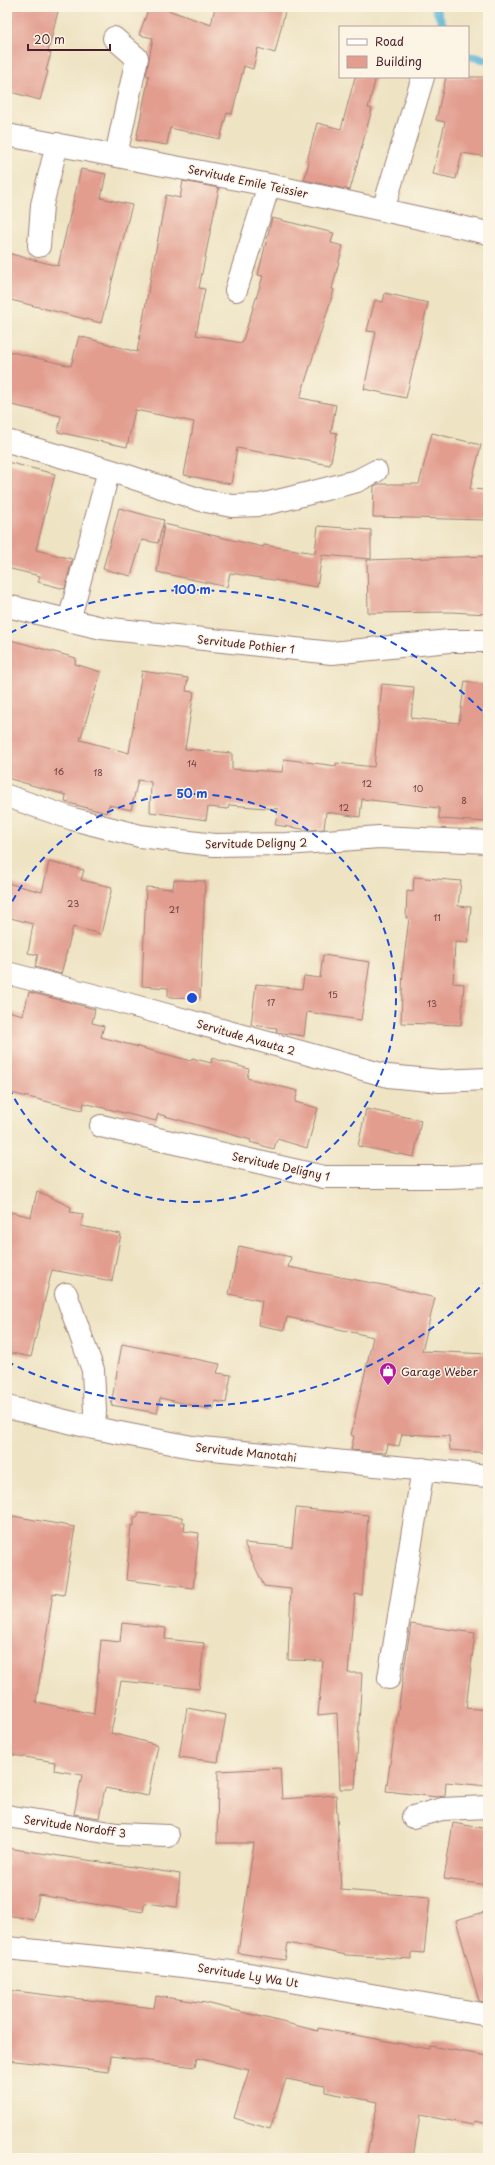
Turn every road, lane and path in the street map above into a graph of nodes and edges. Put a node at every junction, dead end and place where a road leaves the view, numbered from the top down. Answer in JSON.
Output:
{"nodes":[{"id":1,"x":114,"y":38,"type":"dead end"},
{"id":2,"x":423,"y":78,"type":"edge"},
{"id":3,"x":7,"y":135,"type":"edge"},
{"id":4,"x":58,"y":144,"type":"junction"},
{"id":5,"x":116,"y":155,"type":"junction"},
{"id":6,"x":269,"y":185,"type":"junction"},
{"id":7,"x":383,"y":210,"type":"junction"},
{"id":8,"x":488,"y":233,"type":"edge"},
{"id":9,"x":39,"y":246,"type":"dead end"},
{"id":10,"x":236,"y":290,"type":"dead end"},
{"id":11,"x":7,"y":441,"type":"edge"},
{"id":12,"x":109,"y":470,"type":"junction"},
{"id":13,"x":376,"y":471,"type":"dead end"},
{"id":14,"x":7,"y":606,"type":"edge"},
{"id":15,"x":68,"y":621,"type":"junction"},
{"id":16,"x":488,"y":641,"type":"edge"},
{"id":17,"x":7,"y":796,"type":"edge"},
{"id":18,"x":488,"y":842,"type":"edge"},
{"id":19,"x":7,"y":973,"type":"edge"},
{"id":20,"x":488,"y":1079,"type":"edge"},
{"id":21,"x":101,"y":1126,"type":"dead end"},
{"id":22,"x":488,"y":1175,"type":"edge"},
{"id":23,"x":66,"y":1294,"type":"dead end"},
{"id":24,"x":7,"y":1407,"type":"edge"},
{"id":25,"x":94,"y":1428,"type":"junction"},
{"id":26,"x":423,"y":1469,"type":"junction"},
{"id":27,"x":488,"y":1476,"type":"edge"},
{"id":28,"x":389,"y":1678,"type":"dead end"},
{"id":29,"x":488,"y":1807,"type":"edge"},
{"id":30,"x":7,"y":1816,"type":"edge"},
{"id":31,"x":413,"y":1817,"type":"dead end"},
{"id":32,"x":168,"y":1836,"type":"dead end"},
{"id":33,"x":7,"y":1948,"type":"edge"},
{"id":34,"x":488,"y":2015,"type":"edge"}],
"edges":[{"from":1,"to":5,"type":"street"},
{"from":2,"to":7,"type":"street"},
{"from":3,"to":4,"type":"street","name":"Servitude Emile Teissier"},
{"from":4,"to":5,"type":"street","name":"Servitude Emile Teissier"},
{"from":4,"to":9,"type":"street"},
{"from":5,"to":6,"type":"street","name":"Servitude Emile Teissier"},
{"from":6,"to":7,"type":"street","name":"Servitude Emile Teissier"},
{"from":6,"to":10,"type":"street"},
{"from":7,"to":8,"type":"street","name":"Servitude Emile Teissier"},
{"from":11,"to":12,"type":"street"},
{"from":12,"to":13,"type":"street"},
{"from":12,"to":15,"type":"street"},
{"from":14,"to":15,"type":"street","name":"Servitude Pothier 1"},
{"from":15,"to":16,"type":"street","name":"Servitude Pothier 1"},
{"from":17,"to":18,"type":"street","name":"Servitude Deligny 2"},
{"from":19,"to":20,"type":"street","name":"Servitude Avauta 2"},
{"from":21,"to":22,"type":"street","name":"Servitude Deligny 1"},
{"from":23,"to":25,"type":"street"},
{"from":24,"to":25,"type":"street","name":"Servitude Manotahi"},
{"from":25,"to":26,"type":"street","name":"Servitude Manotahi"},
{"from":26,"to":27,"type":"street","name":"Servitude Manotahi"},
{"from":26,"to":28,"type":"street"},
{"from":29,"to":31,"type":"street"},
{"from":30,"to":32,"type":"street","name":"Servitude Nordoff 3"},
{"from":33,"to":34,"type":"street","name":"Servitude Ly Wa Ut"}]}
